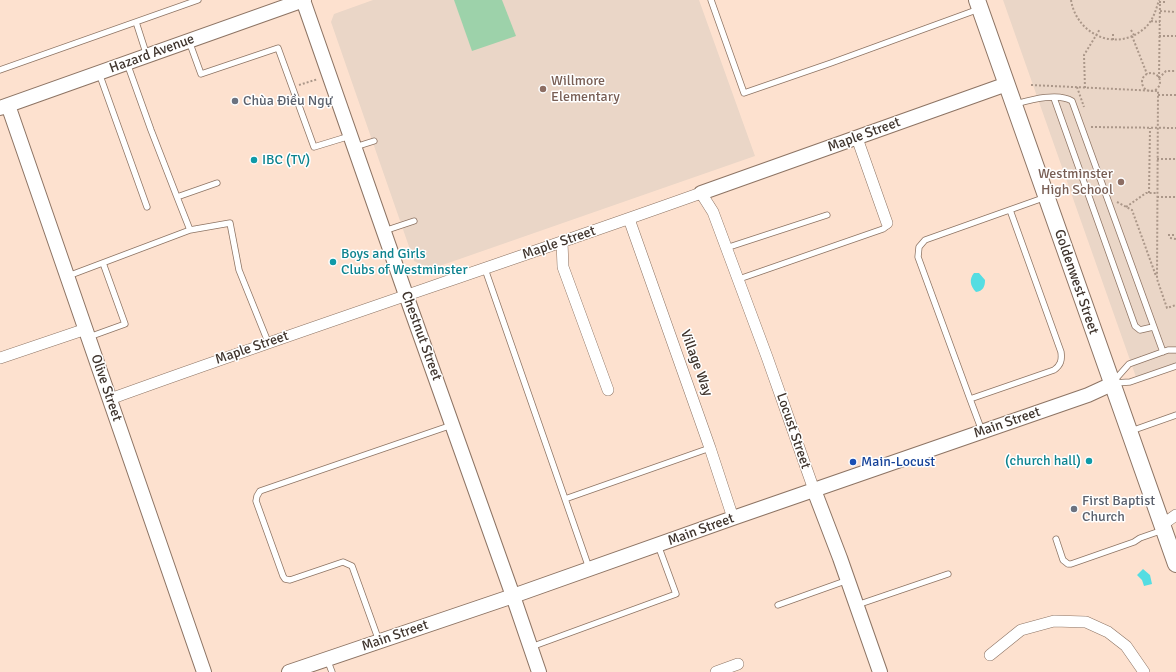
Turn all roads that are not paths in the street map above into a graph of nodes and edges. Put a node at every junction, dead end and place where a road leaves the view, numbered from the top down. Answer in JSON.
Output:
{"nodes":[{"id":1,"x":198,"y":0,"type":"edge"},
{"id":2,"x":304,"y":0,"type":"edge"},
{"id":3,"x":711,"y":0,"type":"edge"},
{"id":4,"x":978,"y":4,"type":"edge"},
{"id":5,"x":136,"y":22,"type":"junction"},
{"id":6,"x":189,"y":41,"type":"junction"},
{"id":7,"x":147,"y":56,"type":"junction"},
{"id":8,"x":127,"y":63,"type":"junction"},
{"id":9,"x":0,"y":70,"type":"edge"},
{"id":10,"x":99,"y":73,"type":"junction"},
{"id":11,"x":1007,"y":84,"type":"junction"},
{"id":12,"x":1054,"y":98,"type":"junction"},
{"id":13,"x":1014,"y":105,"type":"junction"},
{"id":14,"x":4,"y":107,"type":"edge"},
{"id":15,"x":857,"y":138,"type":"junction"},
{"id":16,"x":353,"y":141,"type":"junction"},
{"id":17,"x":374,"y":141,"type":"dead end"},
{"id":18,"x":217,"y":182,"type":"dead end"},
{"id":19,"x":701,"y":193,"type":"junction"},
{"id":20,"x":177,"y":197,"type":"junction"},
{"id":21,"x":1046,"y":197,"type":"junction"},
{"id":22,"x":147,"y":207,"type":"dead end"},
{"id":23,"x":1010,"y":210,"type":"junction"},
{"id":24,"x":827,"y":214,"type":"dead end"},
{"id":25,"x":629,"y":219,"type":"junction"},
{"id":26,"x":414,"y":221,"type":"dead end"},
{"id":27,"x":887,"y":223,"type":"joint"},
{"id":28,"x":190,"y":230,"type":"junction"},
{"id":29,"x":384,"y":231,"type":"junction"},
{"id":30,"x":562,"y":242,"type":"junction"},
{"id":31,"x":726,"y":248,"type":"junction"},
{"id":32,"x":103,"y":263,"type":"junction"},
{"id":33,"x":485,"y":269,"type":"junction"},
{"id":34,"x":68,"y":276,"type":"junction"},
{"id":35,"x":738,"y":280,"type":"junction"},
{"id":36,"x":406,"y":295,"type":"junction"},
{"id":37,"x":1154,"y":327,"type":"junction"},
{"id":38,"x":87,"y":333,"type":"junction"},
{"id":39,"x":268,"y":342,"type":"junction"},
{"id":40,"x":1176,"y":350,"type":"edge"},
{"id":41,"x":1163,"y":352,"type":"junction"},
{"id":42,"x":0,"y":358,"type":"edge"},
{"id":43,"x":1176,"y":366,"type":"edge"},
{"id":44,"x":1112,"y":384,"type":"junction"},
{"id":45,"x":608,"y":390,"type":"dead end"},
{"id":46,"x":110,"y":399,"type":"junction"},
{"id":47,"x":970,"y":399,"type":"junction"},
{"id":48,"x":1176,"y":415,"type":"edge"},
{"id":49,"x":452,"y":424,"type":"junction"},
{"id":50,"x":1129,"y":431,"type":"junction"},
{"id":51,"x":982,"y":432,"type":"junction"},
{"id":52,"x":710,"y":448,"type":"junction"},
{"id":53,"x":814,"y":490,"type":"junction"},
{"id":54,"x":565,"y":499,"type":"junction"},
{"id":55,"x":1176,"y":515,"type":"edge"},
{"id":56,"x":733,"y":518,"type":"junction"},
{"id":57,"x":1167,"y":526,"type":"edge"},
{"id":58,"x":1056,"y":539,"type":"dead end"},
{"id":59,"x":658,"y":545,"type":"junction"},
{"id":60,"x":1176,"y":564,"type":"edge"},
{"id":61,"x":589,"y":569,"type":"junction"},
{"id":62,"x":948,"y":574,"type":"dead end"},
{"id":63,"x":848,"y":580,"type":"junction"},
{"id":64,"x":514,"y":596,"type":"junction"},
{"id":65,"x":778,"y":605,"type":"dead end"},
{"id":66,"x":857,"y":605,"type":"junction"},
{"id":67,"x":379,"y":641,"type":"junction"},
{"id":68,"x":530,"y":647,"type":"junction"},
{"id":69,"x":990,"y":655,"type":"dead end"},
{"id":70,"x":738,"y":664,"type":"dead end"},
{"id":71,"x":330,"y":665,"type":"edge"},
{"id":72,"x":204,"y":672,"type":"edge"},
{"id":73,"x":288,"y":672,"type":"edge"},
{"id":74,"x":539,"y":672,"type":"edge"},
{"id":75,"x":716,"y":672,"type":"edge"},
{"id":76,"x":880,"y":672,"type":"edge"},
{"id":77,"x":1144,"y":672,"type":"edge"}],
"edges":[{"from":1,"to":5,"type":"lane"},
{"from":2,"to":6,"type":"street","name":"Hazard Avenue"},
{"from":2,"to":16,"type":"street","name":"Chestnut Street"},
{"from":3,"to":4,"type":"lane"},
{"from":4,"to":11,"type":"main road","name":"Goldenwest Street"},
{"from":5,"to":7,"type":"lane"},
{"from":5,"to":9,"type":"lane"},
{"from":6,"to":7,"type":"street","name":"Hazard Avenue"},
{"from":6,"to":16,"type":"lane"},
{"from":7,"to":8,"type":"street","name":"Hazard Avenue"},
{"from":8,"to":10,"type":"street","name":"Hazard Avenue"},
{"from":8,"to":20,"type":"lane"},
{"from":10,"to":14,"type":"street","name":"Hazard Avenue"},
{"from":10,"to":22,"type":"lane"},
{"from":11,"to":13,"type":"main road","name":"Goldenwest Street"},
{"from":11,"to":15,"type":"street","name":"Maple Street"},
{"from":12,"to":13,"type":"lane"},
{"from":12,"to":37,"type":"lane"},
{"from":12,"to":37,"type":"lane"},
{"from":13,"to":21,"type":"main road","name":"Goldenwest Street"},
{"from":14,"to":34,"type":"street","name":"Olive Street"},
{"from":15,"to":19,"type":"street","name":"Maple Street"},
{"from":15,"to":27,"type":"street"},
{"from":16,"to":17,"type":"lane"},
{"from":16,"to":29,"type":"street","name":"Chestnut Street"},
{"from":18,"to":20,"type":"lane"},
{"from":19,"to":25,"type":"street","name":"Maple Street"},
{"from":19,"to":31,"type":"street","name":"Locust Street"},
{"from":20,"to":28,"type":"lane"},
{"from":21,"to":23,"type":"lane"},
{"from":21,"to":44,"type":"main road","name":"Goldenwest Street"},
{"from":23,"to":47,"type":"lane"},
{"from":23,"to":47,"type":"lane"},
{"from":24,"to":31,"type":"lane"},
{"from":25,"to":30,"type":"street","name":"Maple Street"},
{"from":25,"to":52,"type":"street","name":"Village Way"},
{"from":26,"to":29,"type":"lane"},
{"from":27,"to":35,"type":"lane"},
{"from":28,"to":32,"type":"lane"},
{"from":28,"to":39,"type":"lane"},
{"from":29,"to":36,"type":"street","name":"Chestnut Street"},
{"from":30,"to":33,"type":"street","name":"Maple Street"},
{"from":30,"to":45,"type":"street"},
{"from":31,"to":35,"type":"street","name":"Locust Street"},
{"from":32,"to":34,"type":"lane"},
{"from":32,"to":38,"type":"lane"},
{"from":33,"to":36,"type":"street","name":"Maple Street"},
{"from":33,"to":54,"type":"lane"},
{"from":34,"to":38,"type":"street","name":"Olive Street"},
{"from":35,"to":53,"type":"street","name":"Locust Street"},
{"from":36,"to":39,"type":"street","name":"Maple Street"},
{"from":36,"to":49,"type":"street","name":"Chestnut Street"},
{"from":37,"to":41,"type":"lane"},
{"from":38,"to":42,"type":"street"},
{"from":38,"to":46,"type":"street","name":"Olive Street"},
{"from":39,"to":46,"type":"street","name":"Maple Street"},
{"from":40,"to":41,"type":"lane"},
{"from":41,"to":44,"type":"lane"},
{"from":43,"to":44,"type":"lane"},
{"from":44,"to":50,"type":"main road","name":"Goldenwest Street"},
{"from":44,"to":51,"type":"street","name":"Main Street"},
{"from":46,"to":72,"type":"street","name":"Olive Street"},
{"from":47,"to":51,"type":"lane"},
{"from":48,"to":50,"type":"lane"},
{"from":49,"to":64,"type":"street","name":"Chestnut Street"},
{"from":49,"to":67,"type":"lane"},
{"from":50,"to":57,"type":"main road","name":"Goldenwest Street"},
{"from":51,"to":53,"type":"street","name":"Main Street"},
{"from":52,"to":54,"type":"lane"},
{"from":52,"to":56,"type":"street","name":"Village Way"},
{"from":53,"to":56,"type":"street","name":"Main Street"},
{"from":53,"to":63,"type":"street","name":"Locust Street"},
{"from":54,"to":61,"type":"lane"},
{"from":55,"to":57,"type":"street"},
{"from":56,"to":59,"type":"street","name":"Main Street"},
{"from":57,"to":58,"type":"lane"},
{"from":57,"to":60,"type":"main road","name":"Goldenwest Street"},
{"from":59,"to":61,"type":"street","name":"Main Street"},
{"from":59,"to":68,"type":"lane"},
{"from":61,"to":64,"type":"street","name":"Main Street"},
{"from":62,"to":66,"type":"lane"},
{"from":63,"to":65,"type":"lane"},
{"from":63,"to":66,"type":"street","name":"Locust Street"},
{"from":64,"to":67,"type":"street","name":"Main Street"},
{"from":64,"to":68,"type":"street","name":"Chestnut Street"},
{"from":66,"to":76,"type":"street","name":"Locust Street"},
{"from":67,"to":71,"type":"street","name":"Main Street"},
{"from":68,"to":74,"type":"street","name":"Chestnut Street"},
{"from":69,"to":77,"type":"street"},
{"from":70,"to":75,"type":"street"},
{"from":71,"to":73,"type":"street","name":"Main Street"}]}
